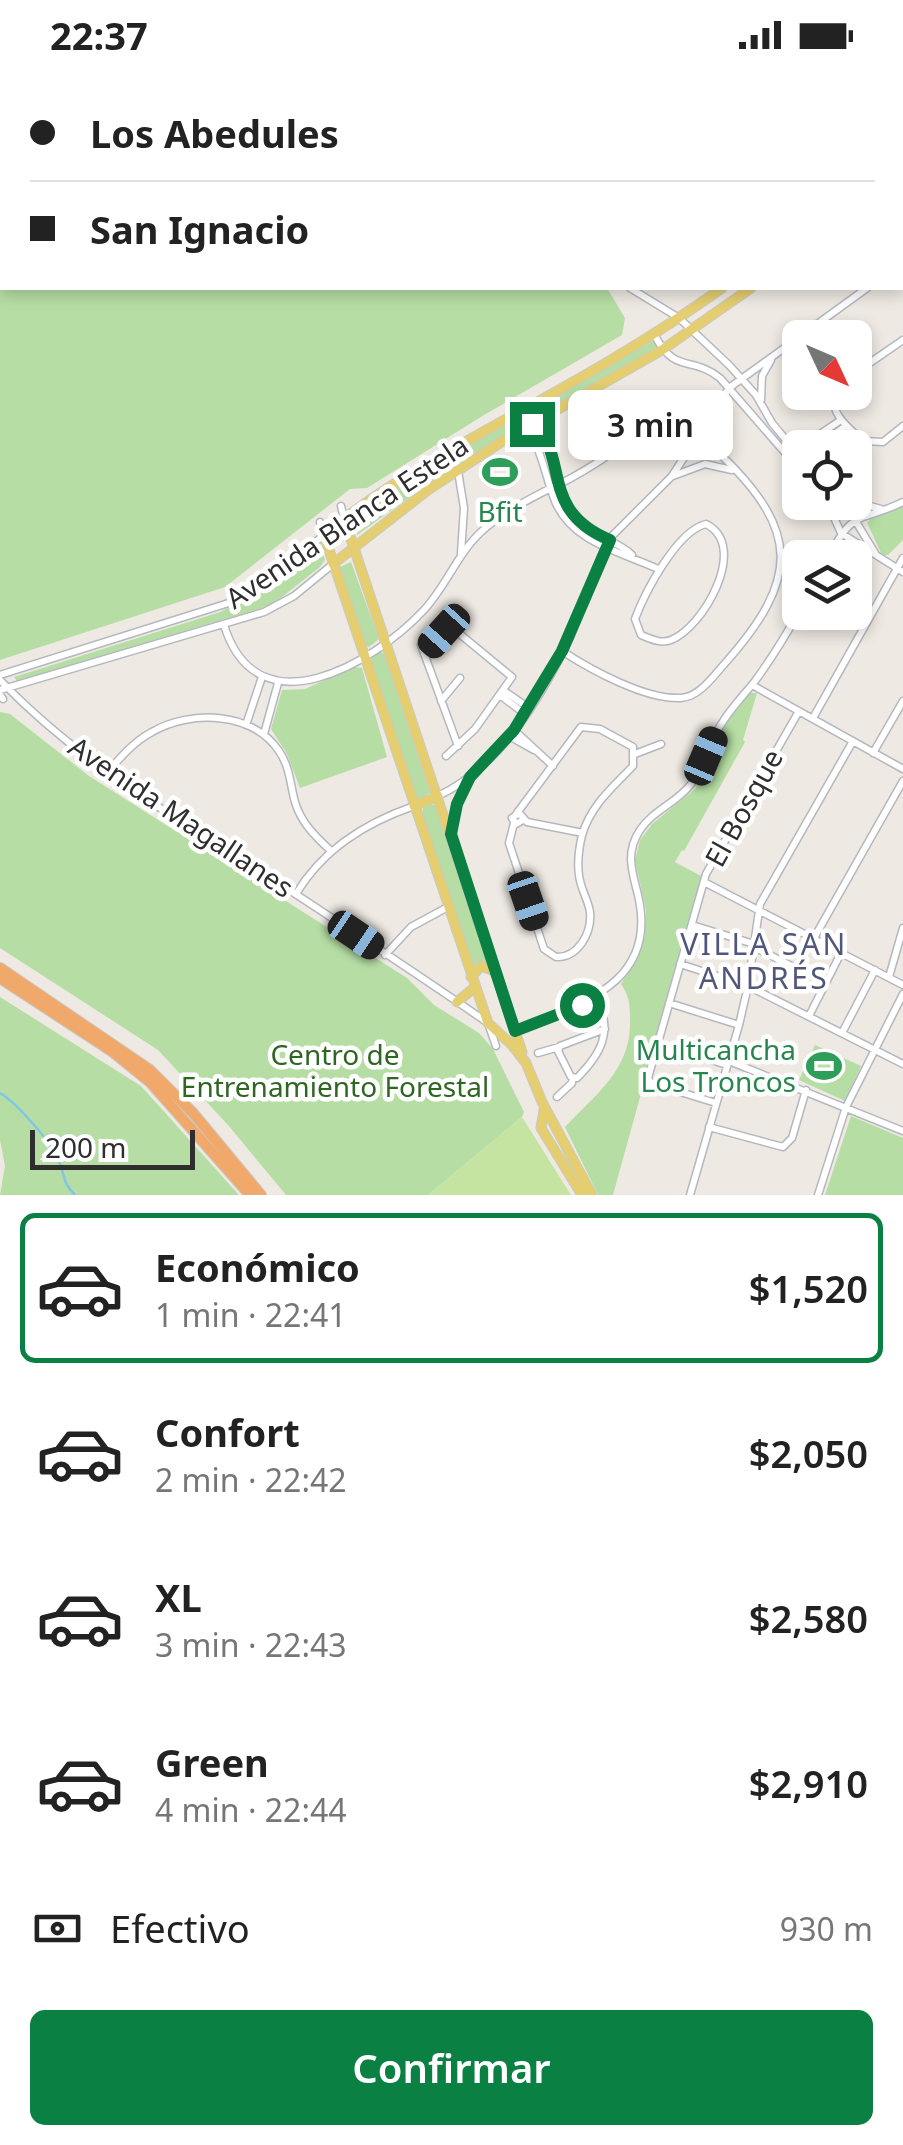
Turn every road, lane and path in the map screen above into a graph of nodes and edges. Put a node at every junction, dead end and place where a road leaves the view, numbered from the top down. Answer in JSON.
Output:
{"nodes":[{"id":1,"x":633,"y":290,"type":"edge"},
{"id":2,"x":719,"y":290,"type":"edge"},
{"id":3,"x":748,"y":290,"type":"edge"},
{"id":4,"x":864,"y":290,"type":"edge"},
{"id":5,"x":680,"y":318,"type":"junction"},
{"id":6,"x":691,"y":330,"type":"junction"},
{"id":7,"x":655,"y":336,"type":"junction"},
{"id":8,"x":903,"y":340,"type":"edge"},
{"id":9,"x":662,"y":350,"type":"junction"},
{"id":10,"x":779,"y":352,"type":"junction"},
{"id":11,"x":872,"y":361,"type":"edge"},
{"id":12,"x":742,"y":378,"type":"junction"},
{"id":13,"x":729,"y":388,"type":"junction"},
{"id":14,"x":762,"y":406,"type":"junction"},
{"id":15,"x":524,"y":409,"type":"junction"},
{"id":16,"x":836,"y":410,"type":"edge"},
{"id":17,"x":843,"y":422,"type":"junction"},
{"id":18,"x":532,"y":424,"type":"junction"},
{"id":19,"x":903,"y":426,"type":"edge"},
{"id":20,"x":832,"y":430,"type":"edge"},
{"id":21,"x":834,"y":430,"type":"edge"},
{"id":22,"x":700,"y":435,"type":"junction"},
{"id":23,"x":782,"y":437,"type":"edge"},
{"id":24,"x":782,"y":443,"type":"edge"},
{"id":25,"x":458,"y":470,"type":"junction"},
{"id":26,"x":740,"y":475,"type":"junction"},
{"id":27,"x":672,"y":476,"type":"junction"},
{"id":28,"x":554,"y":487,"type":"junction"},
{"id":29,"x":903,"y":502,"type":"edge"},
{"id":30,"x":341,"y":506,"type":"dead end"},
{"id":31,"x":872,"y":506,"type":"edge"},
{"id":32,"x":882,"y":509,"type":"junction"},
{"id":33,"x":872,"y":513,"type":"edge"},
{"id":34,"x":344,"y":518,"type":"junction"},
{"id":35,"x":835,"y":520,"type":"edge"},
{"id":36,"x":855,"y":520,"type":"edge"},
{"id":37,"x":856,"y":520,"type":"edge"},
{"id":38,"x":320,"y":522,"type":"dead end"},
{"id":39,"x":464,"y":530,"type":"junction"},
{"id":40,"x":841,"y":533,"type":"junction"},
{"id":41,"x":324,"y":535,"type":"junction"},
{"id":42,"x":476,"y":537,"type":"junction"},
{"id":43,"x":837,"y":540,"type":"edge"},
{"id":44,"x":608,"y":543,"type":"junction"},
{"id":45,"x":354,"y":548,"type":"junction"},
{"id":46,"x":879,"y":558,"type":"junction"},
{"id":47,"x":903,"y":558,"type":"edge"},
{"id":48,"x":459,"y":559,"type":"junction"},
{"id":49,"x":334,"y":564,"type":"junction"},
{"id":50,"x":658,"y":569,"type":"junction"},
{"id":51,"x":900,"y":570,"type":"edge"},
{"id":52,"x":216,"y":597,"type":"dead end"},
{"id":53,"x":220,"y":607,"type":"junction"},
{"id":54,"x":224,"y":625,"type":"junction"},
{"id":55,"x":787,"y":630,"type":"edge"},
{"id":56,"x":386,"y":642,"type":"junction"},
{"id":57,"x":562,"y":651,"type":"junction"},
{"id":58,"x":364,"y":656,"type":"junction"},
{"id":59,"x":262,"y":677,"type":"junction"},
{"id":60,"x":0,"y":678,"type":"edge"},
{"id":61,"x":460,"y":678,"type":"dead end"},
{"id":62,"x":278,"y":683,"type":"junction"},
{"id":63,"x":752,"y":685,"type":"junction"},
{"id":64,"x":2,"y":693,"type":"edge"},
{"id":65,"x":502,"y":694,"type":"junction"},
{"id":66,"x":903,"y":701,"type":"edge"},
{"id":67,"x":441,"y":702,"type":"junction"},
{"id":68,"x":527,"y":711,"type":"junction"},
{"id":69,"x":799,"y":711,"type":"junction"},
{"id":70,"x":812,"y":718,"type":"junction"},
{"id":71,"x":246,"y":726,"type":"junction"},
{"id":72,"x":511,"y":733,"type":"junction"},
{"id":73,"x":264,"y":734,"type":"junction"},
{"id":74,"x":852,"y":741,"type":"junction"},
{"id":75,"x":661,"y":744,"type":"dead end"},
{"id":76,"x":458,"y":746,"type":"junction"},
{"id":77,"x":873,"y":752,"type":"junction"},
{"id":78,"x":635,"y":754,"type":"junction"},
{"id":79,"x":446,"y":756,"type":"dead end"},
{"id":80,"x":553,"y":766,"type":"junction"},
{"id":81,"x":903,"y":769,"type":"edge"},
{"id":82,"x":106,"y":774,"type":"junction"},
{"id":83,"x":470,"y":777,"type":"junction"},
{"id":84,"x":903,"y":781,"type":"edge"},
{"id":85,"x":438,"y":796,"type":"junction"},
{"id":86,"x":414,"y":806,"type":"junction"},
{"id":87,"x":520,"y":816,"type":"junction"},
{"id":88,"x":583,"y":833,"type":"junction"},
{"id":89,"x":451,"y":834,"type":"junction"},
{"id":90,"x":332,"y":851,"type":"junction"},
{"id":91,"x":704,"y":882,"type":"junction"},
{"id":92,"x":296,"y":894,"type":"junction"},
{"id":93,"x":446,"y":908,"type":"junction"},
{"id":94,"x":758,"y":909,"type":"junction"},
{"id":95,"x":692,"y":924,"type":"junction"},
{"id":96,"x":903,"y":928,"type":"edge"},
{"id":97,"x":814,"y":938,"type":"junction"},
{"id":98,"x":754,"y":946,"type":"junction"},
{"id":99,"x":842,"y":953,"type":"junction"},
{"id":100,"x":385,"y":955,"type":"junction"},
{"id":101,"x":680,"y":964,"type":"junction"},
{"id":102,"x":0,"y":968,"type":"edge"},
{"id":103,"x":495,"y":970,"type":"junction"},
{"id":104,"x":875,"y":970,"type":"junction"},
{"id":105,"x":0,"y":978,"type":"edge"},
{"id":106,"x":889,"y":978,"type":"junction"},
{"id":107,"x":473,"y":982,"type":"junction"},
{"id":108,"x":826,"y":983,"type":"junction"},
{"id":109,"x":903,"y":985,"type":"edge"},
{"id":110,"x":748,"y":986,"type":"junction"},
{"id":111,"x":903,"y":994,"type":"edge"},
{"id":112,"x":594,"y":999,"type":"junction"},
{"id":113,"x":457,"y":1002,"type":"junction"},
{"id":114,"x":668,"y":1003,"type":"junction"},
{"id":115,"x":809,"y":1016,"type":"junction"},
{"id":116,"x":488,"y":1023,"type":"junction"},
{"id":117,"x":739,"y":1025,"type":"junction"},
{"id":118,"x":605,"y":1029,"type":"junction"},
{"id":119,"x":515,"y":1031,"type":"junction"},
{"id":120,"x":842,"y":1033,"type":"junction"},
{"id":121,"x":657,"y":1043,"type":"junction"},
{"id":122,"x":496,"y":1046,"type":"dead end"},
{"id":123,"x":558,"y":1047,"type":"junction"},
{"id":124,"x":875,"y":1049,"type":"junction"},
{"id":125,"x":538,"y":1053,"type":"dead end"},
{"id":126,"x":526,"y":1063,"type":"junction"},
{"id":127,"x":728,"y":1063,"type":"junction"},
{"id":128,"x":903,"y":1064,"type":"edge"},
{"id":129,"x":573,"y":1078,"type":"junction"},
{"id":130,"x":806,"y":1090,"type":"junction"},
{"id":131,"x":557,"y":1097,"type":"dead end"},
{"id":132,"x":542,"y":1102,"type":"junction"},
{"id":133,"x":716,"y":1104,"type":"junction"},
{"id":134,"x":846,"y":1107,"type":"junction"},
{"id":135,"x":709,"y":1127,"type":"junction"},
{"id":136,"x":556,"y":1130,"type":"junction"},
{"id":137,"x":542,"y":1131,"type":"junction"},
{"id":138,"x":903,"y":1131,"type":"edge"},
{"id":139,"x":692,"y":1194,"type":"edge"},
{"id":140,"x":250,"y":1195,"type":"edge"},
{"id":141,"x":261,"y":1195,"type":"edge"},
{"id":142,"x":582,"y":1195,"type":"edge"},
{"id":143,"x":592,"y":1195,"type":"edge"},
{"id":144,"x":818,"y":1195,"type":"edge"}],
"edges":[{"from":1,"to":5,"type":"street"},
{"from":2,"to":5,"type":"main road","name":"Avenida Blanca Estela"},
{"from":3,"to":6,"type":"main road","name":"Avenida Blanca Estela"},
{"from":4,"to":10,"type":"street"},
{"from":5,"to":6,"type":"street"},
{"from":5,"to":7,"type":"main road","name":"Avenida Blanca Estela"},
{"from":6,"to":9,"type":"main road","name":"Avenida Blanca Estela"},
{"from":6,"to":12,"type":"street"},
{"from":7,"to":9,"type":"street"},
{"from":7,"to":15,"type":"main road","name":"Avenida Blanca Estela"},
{"from":8,"to":11,"type":"street"},
{"from":9,"to":13,"type":"street"},
{"from":9,"to":18,"type":"main road","name":"Avenida Blanca Estela"},
{"from":10,"to":12,"type":"street"},
{"from":10,"to":14,"type":"street"},
{"from":12,"to":13,"type":"street"},
{"from":12,"to":14,"type":"street"},
{"from":13,"to":22,"type":"street"},
{"from":13,"to":24,"type":"street"},
{"from":14,"to":23,"type":"street"},
{"from":15,"to":18,"type":"street"},
{"from":15,"to":34,"type":"main road","name":"Avenida Blanca Estela"},
{"from":16,"to":17,"type":"street"},
{"from":17,"to":19,"type":"street"},
{"from":17,"to":20,"type":"street"},
{"from":17,"to":21,"type":"street"},
{"from":18,"to":25,"type":"main road","name":"Avenida Blanca Estela"},
{"from":18,"to":28,"type":"street"},
{"from":22,"to":26,"type":"street"},
{"from":22,"to":27,"type":"street"},
{"from":22,"to":28,"type":"street"},
{"from":25,"to":39,"type":"street"},
{"from":25,"to":45,"type":"main road","name":"Avenida Blanca Estela"},
{"from":26,"to":27,"type":"street"},
{"from":26,"to":57,"type":"street"},
{"from":27,"to":44,"type":"street"},
{"from":28,"to":42,"type":"street"},
{"from":28,"to":44,"type":"street"},
{"from":29,"to":32,"type":"street"},
{"from":30,"to":34,"type":"street"},
{"from":31,"to":32,"type":"street"},
{"from":32,"to":33,"type":"street"},
{"from":34,"to":41,"type":"main road","name":"Avenida Blanca Estela"},
{"from":34,"to":45,"type":"main road"},
{"from":35,"to":40,"type":"street"},
{"from":36,"to":40,"type":"street"},
{"from":37,"to":46,"type":"street"},
{"from":38,"to":41,"type":"street"},
{"from":39,"to":42,"type":"street"},
{"from":39,"to":48,"type":"street"},
{"from":40,"to":43,"type":"street"},
{"from":40,"to":46,"type":"street"},
{"from":41,"to":49,"type":"main road"},
{"from":41,"to":53,"type":"street","name":"Avenida Blanca Estela"},
{"from":42,"to":48,"type":"street"},
{"from":44,"to":50,"type":"street"},
{"from":44,"to":57,"type":"street"},
{"from":45,"to":49,"type":"main road","name":"Avenida Blanca Estela"},
{"from":45,"to":56,"type":"main road"},
{"from":46,"to":51,"type":"street"},
{"from":47,"to":51,"type":"street"},
{"from":48,"to":56,"type":"street"},
{"from":49,"to":54,"type":"street","name":"Avenida Blanca Estela"},
{"from":49,"to":58,"type":"main road"},
{"from":50,"to":50,"type":"street"},
{"from":51,"to":70,"type":"street"},
{"from":52,"to":53,"type":"street"},
{"from":53,"to":60,"type":"street","name":"Avenida Blanca Estela"},
{"from":54,"to":59,"type":"street"},
{"from":54,"to":64,"type":"street","name":"Avenida Blanca Estela"},
{"from":55,"to":63,"type":"street"},
{"from":56,"to":58,"type":"street"},
{"from":56,"to":85,"type":"main road"},
{"from":57,"to":68,"type":"street"},
{"from":58,"to":62,"type":"street"},
{"from":58,"to":86,"type":"main road"},
{"from":59,"to":62,"type":"street"},
{"from":59,"to":71,"type":"street"},
{"from":60,"to":64,"type":"street","name":"Avenida Magallanes"},
{"from":61,"to":67,"type":"street"},
{"from":62,"to":73,"type":"street"},
{"from":63,"to":69,"type":"street"},
{"from":63,"to":112,"type":"street"},
{"from":64,"to":82,"type":"street","name":"Avenida Magallanes"},
{"from":65,"to":67,"type":"street"},
{"from":65,"to":68,"type":"street"},
{"from":65,"to":76,"type":"street"},
{"from":66,"to":77,"type":"street"},
{"from":67,"to":76,"type":"street"},
{"from":68,"to":72,"type":"street"},
{"from":69,"to":70,"type":"street"},
{"from":69,"to":91,"type":"street","name":"El Bosque"},
{"from":70,"to":74,"type":"street"},
{"from":71,"to":73,"type":"street"},
{"from":71,"to":82,"type":"street"},
{"from":72,"to":80,"type":"street"},
{"from":72,"to":83,"type":"street"},
{"from":73,"to":90,"type":"street"},
{"from":74,"to":77,"type":"street"},
{"from":74,"to":94,"type":"street"},
{"from":75,"to":78,"type":"street"},
{"from":76,"to":79,"type":"street"},
{"from":77,"to":81,"type":"street"},
{"from":78,"to":80,"type":"street"},
{"from":78,"to":88,"type":"street"},
{"from":80,"to":87,"type":"street"},
{"from":82,"to":92,"type":"street","name":"Avenida Magallanes"},
{"from":83,"to":85,"type":"street"},
{"from":83,"to":89,"type":"street"},
{"from":84,"to":97,"type":"street"},
{"from":85,"to":86,"type":"main road"},
{"from":85,"to":89,"type":"main road"},
{"from":86,"to":90,"type":"street"},
{"from":86,"to":93,"type":"main road"},
{"from":87,"to":88,"type":"street"},
{"from":87,"to":88,"type":"street"},
{"from":89,"to":103,"type":"main road"},
{"from":90,"to":92,"type":"street"},
{"from":91,"to":94,"type":"street"},
{"from":91,"to":95,"type":"street","name":"El Bosque"},
{"from":92,"to":100,"type":"street","name":"Avenida Magallanes"},
{"from":93,"to":100,"type":"street"},
{"from":93,"to":107,"type":"main road"},
{"from":94,"to":97,"type":"street"},
{"from":94,"to":98,"type":"street"},
{"from":95,"to":98,"type":"street"},
{"from":95,"to":101,"type":"street","name":"El Bosque"},
{"from":96,"to":106,"type":"street"},
{"from":97,"to":99,"type":"street"},
{"from":98,"to":108,"type":"street"},
{"from":98,"to":110,"type":"street"},
{"from":99,"to":104,"type":"street"},
{"from":99,"to":108,"type":"street"},
{"from":100,"to":113,"type":"street","name":"Avenida Magallanes"},
{"from":101,"to":110,"type":"street"},
{"from":101,"to":114,"type":"street","name":"El Bosque"},
{"from":102,"to":141,"type":"highway"},
{"from":103,"to":107,"type":"main road"},
{"from":103,"to":119,"type":"main road"},
{"from":104,"to":106,"type":"street"},
{"from":104,"to":120,"type":"street"},
{"from":105,"to":140,"type":"highway"},
{"from":106,"to":109,"type":"street"},
{"from":107,"to":113,"type":"main road"},
{"from":107,"to":116,"type":"main road"},
{"from":108,"to":115,"type":"street"},
{"from":110,"to":115,"type":"street"},
{"from":110,"to":117,"type":"street"},
{"from":111,"to":124,"type":"street"},
{"from":112,"to":118,"type":"street"},
{"from":112,"to":119,"type":"street"},
{"from":113,"to":116,"type":"street","name":"Avenida Magallanes"},
{"from":114,"to":117,"type":"street"},
{"from":114,"to":121,"type":"street","name":"El Bosque"},
{"from":115,"to":120,"type":"street"},
{"from":116,"to":122,"type":"street"},
{"from":116,"to":126,"type":"main road","name":"Avenida Magallanes"},
{"from":117,"to":127,"type":"street"},
{"from":118,"to":123,"type":"street"},
{"from":118,"to":129,"type":"street"},
{"from":119,"to":126,"type":"main road"},
{"from":120,"to":124,"type":"street"},
{"from":121,"to":127,"type":"street"},
{"from":121,"to":133,"type":"street","name":"El Bosque"},
{"from":123,"to":125,"type":"street"},
{"from":123,"to":129,"type":"street"},
{"from":124,"to":128,"type":"street"},
{"from":124,"to":134,"type":"street"},
{"from":126,"to":132,"type":"main road","name":"Avenida Magallanes"},
{"from":127,"to":130,"type":"street"},
{"from":127,"to":133,"type":"street"},
{"from":129,"to":131,"type":"street"},
{"from":130,"to":134,"type":"street"},
{"from":130,"to":135,"type":"street"},
{"from":132,"to":136,"type":"main road","name":"Avenida Magallanes"},
{"from":132,"to":137,"type":"main road","name":"Avenida Magallanes"},
{"from":133,"to":135,"type":"street"},
{"from":134,"to":138,"type":"street"},
{"from":134,"to":144,"type":"street"},
{"from":135,"to":139,"type":"street"},
{"from":136,"to":137,"type":"main road"},
{"from":136,"to":143,"type":"main road","name":"Avenida Magallanes"},
{"from":137,"to":142,"type":"main road"}]}
